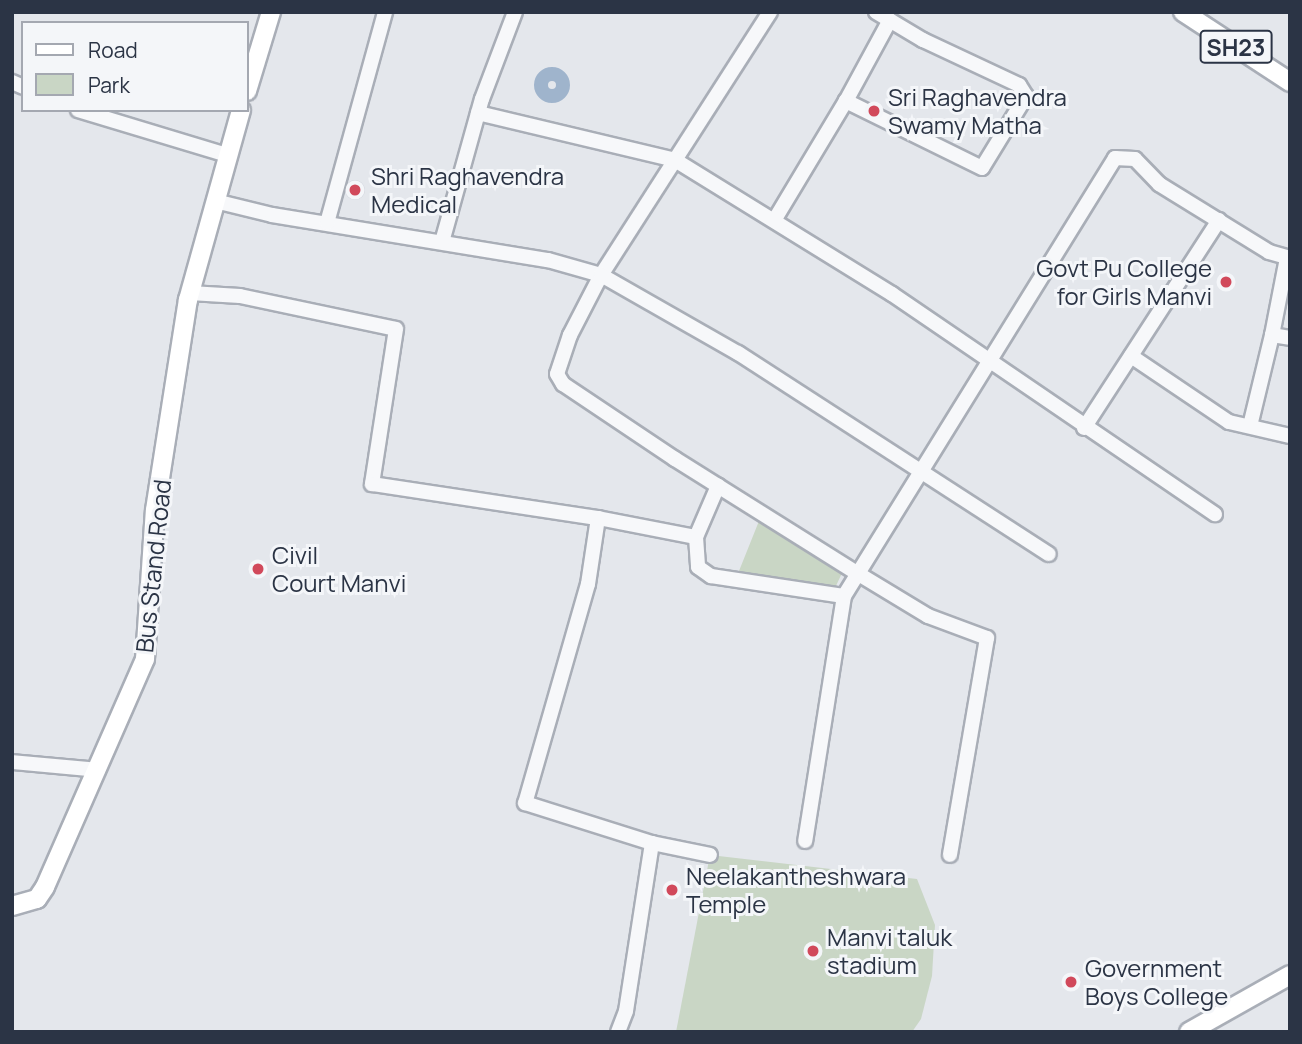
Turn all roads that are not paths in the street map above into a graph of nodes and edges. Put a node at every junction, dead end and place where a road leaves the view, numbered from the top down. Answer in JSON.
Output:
{"nodes":[{"id":1,"x":271,"y":12,"type":"edge"},
{"id":2,"x":385,"y":12,"type":"edge"},
{"id":3,"x":515,"y":12,"type":"edge"},
{"id":4,"x":770,"y":12,"type":"edge"},
{"id":5,"x":876,"y":12,"type":"edge"},
{"id":6,"x":1183,"y":12,"type":"edge"},
{"id":7,"x":890,"y":20,"type":"junction"},
{"id":8,"x":1290,"y":82,"type":"edge"},
{"id":9,"x":248,"y":88,"type":"edge"},
{"id":10,"x":846,"y":101,"type":"junction"},
{"id":11,"x":85,"y":112,"type":"edge"},
{"id":12,"x":240,"y":112,"type":"edge"},
{"id":13,"x":478,"y":113,"type":"junction"},
{"id":14,"x":227,"y":155,"type":"junction"},
{"id":15,"x":675,"y":160,"type":"junction"},
{"id":16,"x":215,"y":201,"type":"junction"},
{"id":17,"x":775,"y":219,"type":"junction"},
{"id":18,"x":1219,"y":220,"type":"junction"},
{"id":19,"x":327,"y":223,"type":"junction"},
{"id":20,"x":442,"y":242,"type":"junction"},
{"id":21,"x":1289,"y":258,"type":"edge"},
{"id":22,"x":601,"y":275,"type":"junction"},
{"id":23,"x":190,"y":293,"type":"junction"},
{"id":24,"x":1272,"y":335,"type":"junction"},
{"id":25,"x":1290,"y":338,"type":"edge"},
{"id":26,"x":1131,"y":356,"type":"junction"},
{"id":27,"x":990,"y":364,"type":"junction"},
{"id":28,"x":1251,"y":426,"type":"junction"},
{"id":29,"x":1084,"y":428,"type":"junction"},
{"id":30,"x":1290,"y":436,"type":"edge"},
{"id":31,"x":920,"y":474,"type":"junction"},
{"id":32,"x":718,"y":486,"type":"junction"},
{"id":33,"x":1214,"y":514,"type":"dead end"},
{"id":34,"x":598,"y":518,"type":"junction"},
{"id":35,"x":696,"y":537,"type":"junction"},
{"id":36,"x":1049,"y":554,"type":"dead end"},
{"id":37,"x":857,"y":573,"type":"junction"},
{"id":38,"x":844,"y":596,"type":"junction"},
{"id":39,"x":12,"y":762,"type":"edge"},
{"id":40,"x":98,"y":770,"type":"junction"},
{"id":41,"x":804,"y":841,"type":"dead end"},
{"id":42,"x":652,"y":843,"type":"junction"},
{"id":43,"x":710,"y":855,"type":"dead end"},
{"id":44,"x":950,"y":855,"type":"dead end"},
{"id":45,"x":12,"y":906,"type":"edge"},
{"id":46,"x":1290,"y":975,"type":"edge"},
{"id":47,"x":618,"y":1032,"type":"edge"},
{"id":48,"x":1189,"y":1032,"type":"edge"}],
"edges":[{"from":1,"to":9,"type":"main road"},
{"from":2,"to":19,"type":"street"},
{"from":3,"to":13,"type":"street"},
{"from":4,"to":15,"type":"street"},
{"from":5,"to":7,"type":"street"},
{"from":6,"to":8,"type":"main road","number":"SH23"},
{"from":7,"to":10,"type":"street"},
{"from":7,"to":10,"type":"street"},
{"from":10,"to":17,"type":"street"},
{"from":11,"to":14,"type":"street"},
{"from":12,"to":14,"type":"main road","name":"Bus Stand Road"},
{"from":13,"to":15,"type":"street"},
{"from":13,"to":20,"type":"street"},
{"from":14,"to":16,"type":"main road","name":"Bus Stand Road"},
{"from":15,"to":17,"type":"street"},
{"from":15,"to":22,"type":"street"},
{"from":16,"to":19,"type":"street"},
{"from":16,"to":23,"type":"main road","name":"Bus Stand Road"},
{"from":17,"to":27,"type":"street"},
{"from":18,"to":21,"type":"street"},
{"from":18,"to":26,"type":"street"},
{"from":18,"to":27,"type":"street"},
{"from":19,"to":20,"type":"street"},
{"from":20,"to":22,"type":"street"},
{"from":21,"to":24,"type":"street"},
{"from":22,"to":31,"type":"street"},
{"from":22,"to":32,"type":"street"},
{"from":23,"to":34,"type":"street"},
{"from":23,"to":40,"type":"main road","name":"Bus Stand Road"},
{"from":24,"to":25,"type":"street"},
{"from":24,"to":28,"type":"street"},
{"from":26,"to":28,"type":"street"},
{"from":26,"to":29,"type":"street"},
{"from":27,"to":29,"type":"street"},
{"from":27,"to":31,"type":"street"},
{"from":28,"to":30,"type":"street"},
{"from":29,"to":33,"type":"street"},
{"from":31,"to":36,"type":"street"},
{"from":31,"to":37,"type":"street"},
{"from":32,"to":35,"type":"street"},
{"from":32,"to":37,"type":"street"},
{"from":34,"to":35,"type":"street"},
{"from":34,"to":42,"type":"street"},
{"from":35,"to":38,"type":"street"},
{"from":37,"to":38,"type":"street"},
{"from":37,"to":44,"type":"street"},
{"from":38,"to":41,"type":"street"},
{"from":39,"to":40,"type":"street"},
{"from":40,"to":45,"type":"main road","name":"Bus Stand Road"},
{"from":42,"to":43,"type":"street"},
{"from":42,"to":47,"type":"street"},
{"from":46,"to":48,"type":"main road"}]}
